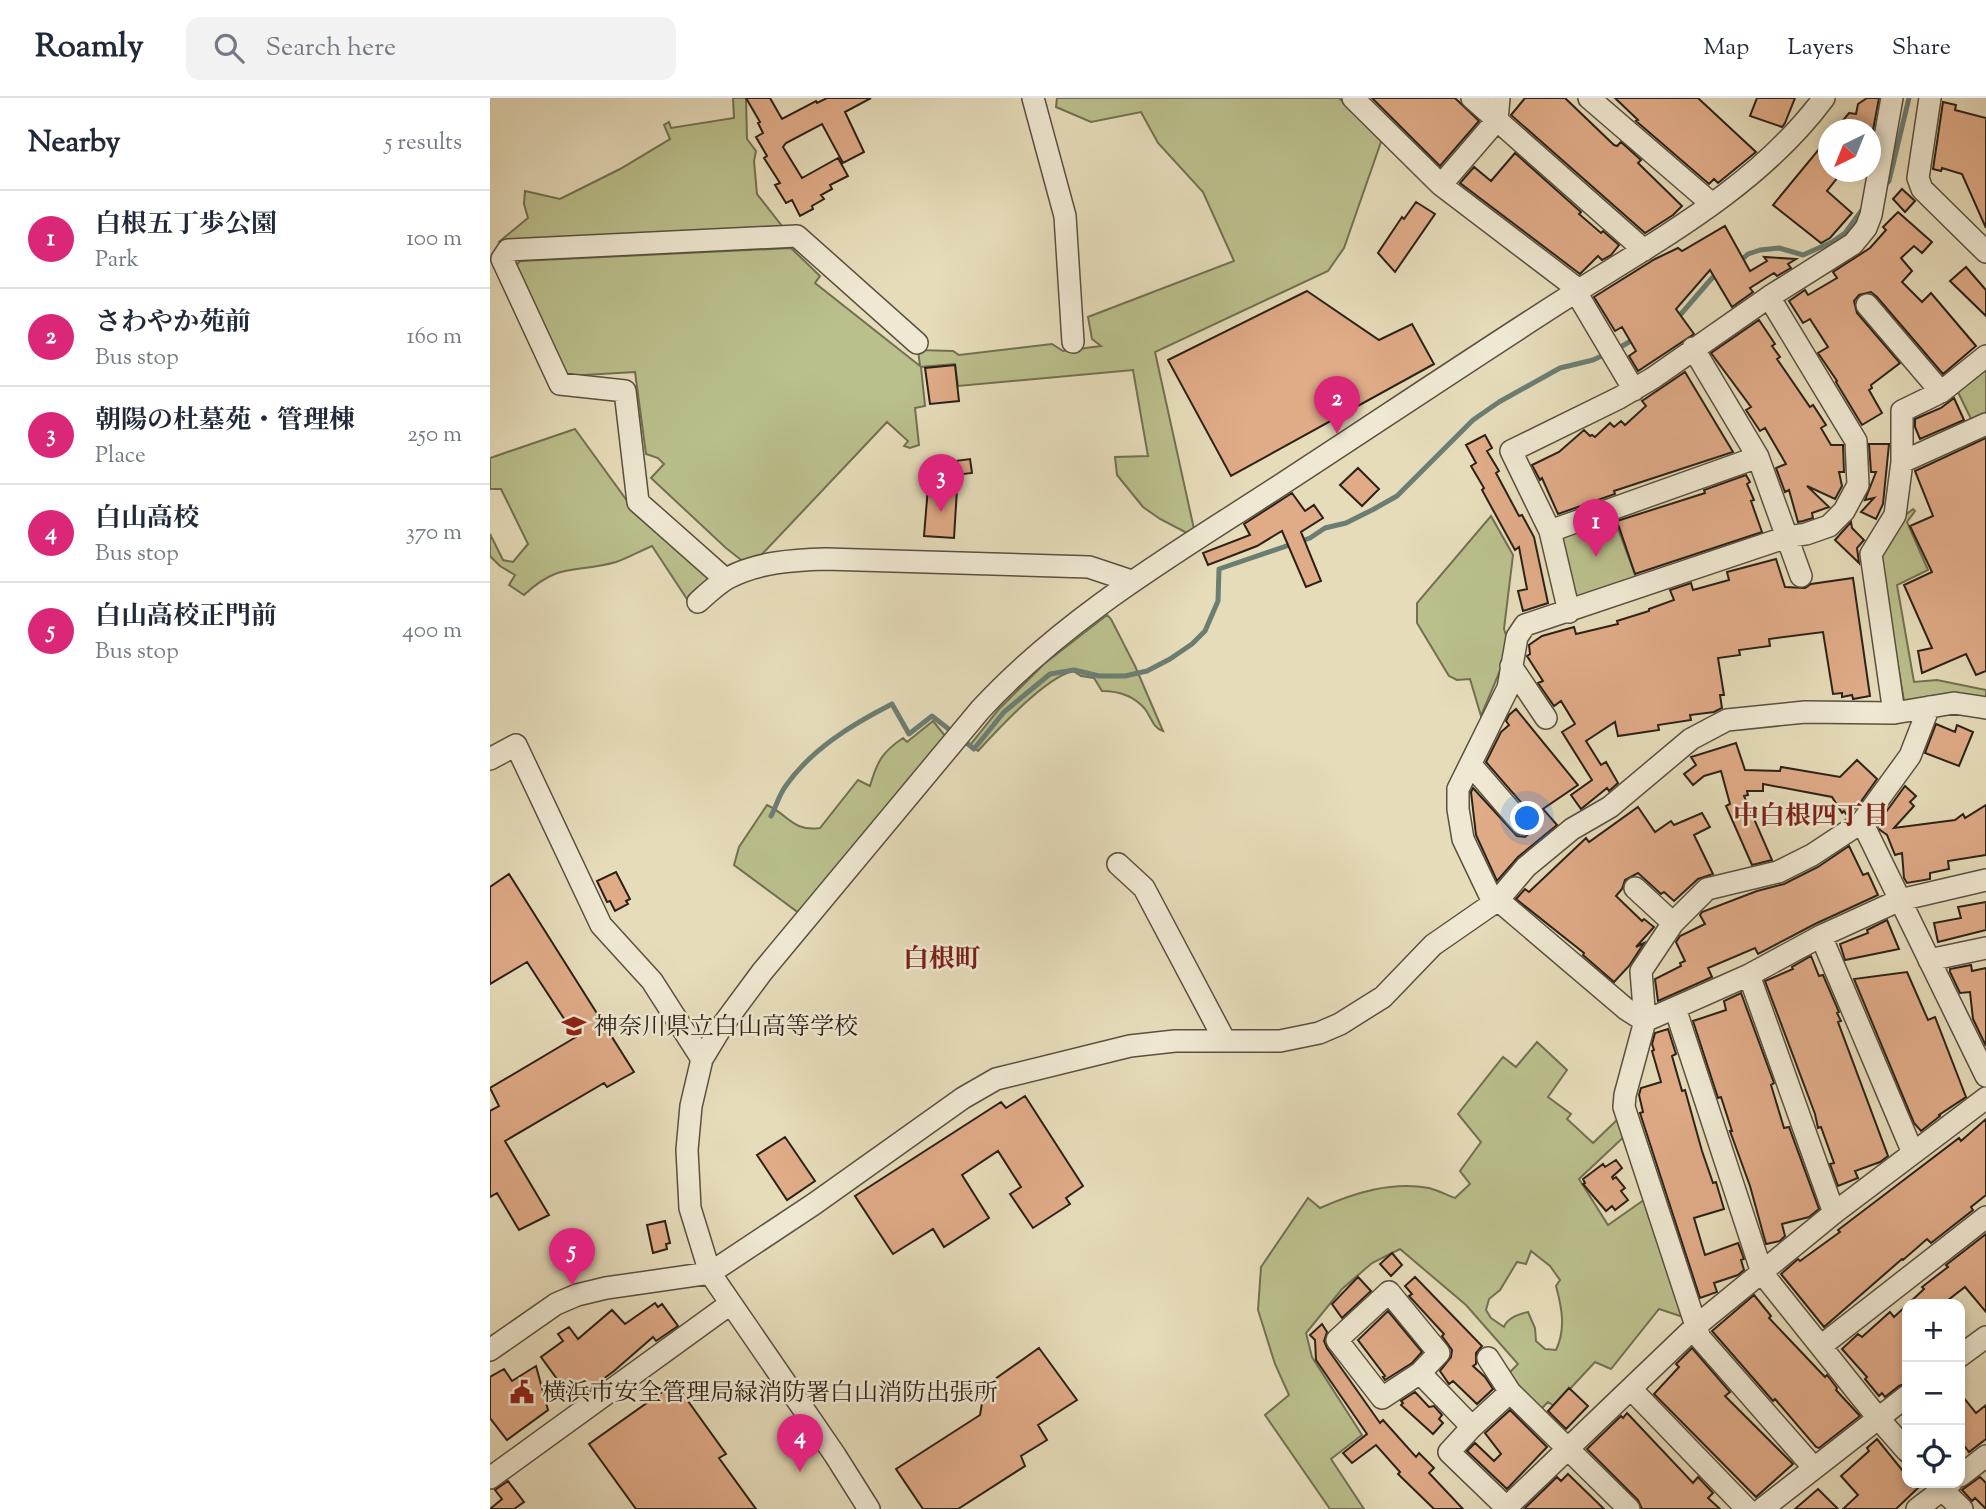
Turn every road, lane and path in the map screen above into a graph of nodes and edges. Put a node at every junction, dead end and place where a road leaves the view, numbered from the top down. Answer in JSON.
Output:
{"nodes":[{"id":1,"x":1033,"y":98,"type":"edge"},
{"id":2,"x":1353,"y":98,"type":"edge"},
{"id":3,"x":1472,"y":98,"type":"edge"},
{"id":4,"x":1499,"y":98,"type":"edge"},
{"id":5,"x":1589,"y":98,"type":"edge"},
{"id":6,"x":1824,"y":98,"type":"edge"},
{"id":7,"x":1892,"y":98,"type":"edge"},
{"id":8,"x":1930,"y":98,"type":"edge"},
{"id":9,"x":1497,"y":120,"type":"junction"},
{"id":10,"x":1441,"y":184,"type":"junction"},
{"id":11,"x":1712,"y":204,"type":"junction"},
{"id":12,"x":1643,"y":250,"type":"junction"},
{"id":13,"x":1986,"y":252,"type":"edge"},
{"id":14,"x":1578,"y":291,"type":"junction"},
{"id":15,"x":1769,"y":297,"type":"junction"},
{"id":16,"x":1867,"y":305,"type":"dead end"},
{"id":17,"x":1073,"y":342,"type":"dead end"},
{"id":18,"x":918,"y":343,"type":"dead end"},
{"id":19,"x":1693,"y":348,"type":"junction"},
{"id":20,"x":1986,"y":356,"type":"edge"},
{"id":21,"x":1634,"y":390,"type":"junction"},
{"id":22,"x":1941,"y":391,"type":"junction"},
{"id":23,"x":1986,"y":424,"type":"edge"},
{"id":24,"x":1758,"y":457,"type":"junction"},
{"id":25,"x":1902,"y":462,"type":"junction"},
{"id":26,"x":1550,"y":531,"type":"junction"},
{"id":27,"x":1787,"y":537,"type":"junction"},
{"id":28,"x":1801,"y":576,"type":"dead end"},
{"id":29,"x":726,"y":579,"type":"junction"},
{"id":30,"x":1131,"y":581,"type":"junction"},
{"id":31,"x":698,"y":602,"type":"dead end"},
{"id":32,"x":1569,"y":612,"type":"junction"},
{"id":33,"x":1511,"y":666,"type":"junction"},
{"id":34,"x":1929,"y":707,"type":"junction"},
{"id":35,"x":1986,"y":708,"type":"edge"},
{"id":36,"x":1894,"y":713,"type":"junction"},
{"id":37,"x":1546,"y":718,"type":"dead end"},
{"id":38,"x":490,"y":759,"type":"edge"},
{"id":39,"x":1471,"y":765,"type":"junction"},
{"id":40,"x":1863,"y":822,"type":"junction"},
{"id":41,"x":1522,"y":824,"type":"dead end"},
{"id":42,"x":1118,"y":864,"type":"dead end"},
{"id":43,"x":1986,"y":880,"type":"edge"},
{"id":44,"x":1635,"y":888,"type":"dead end"},
{"id":45,"x":1900,"y":900,"type":"junction"},
{"id":46,"x":1495,"y":901,"type":"junction"},
{"id":47,"x":1673,"y":923,"type":"junction"},
{"id":48,"x":1821,"y":936,"type":"junction"},
{"id":49,"x":1986,"y":948,"type":"edge"},
{"id":50,"x":1929,"y":960,"type":"junction"},
{"id":51,"x":1749,"y":975,"type":"junction"},
{"id":52,"x":1675,"y":1008,"type":"junction"},
{"id":53,"x":1645,"y":1021,"type":"junction"},
{"id":54,"x":1225,"y":1041,"type":"junction"},
{"id":55,"x":1978,"y":1043,"type":"edge"},
{"id":56,"x":702,"y":1059,"type":"junction"},
{"id":57,"x":1986,"y":1076,"type":"edge"},
{"id":58,"x":1986,"y":1098,"type":"edge"},
{"id":59,"x":1913,"y":1153,"type":"junction"},
{"id":60,"x":1834,"y":1213,"type":"junction"},
{"id":61,"x":1986,"y":1216,"type":"edge"},
{"id":62,"x":710,"y":1273,"type":"junction"},
{"id":63,"x":1762,"y":1273,"type":"junction"},
{"id":64,"x":730,"y":1304,"type":"junction"},
{"id":65,"x":1696,"y":1326,"type":"junction"},
{"id":66,"x":1986,"y":1337,"type":"edge"},
{"id":67,"x":1821,"y":1346,"type":"junction"},
{"id":68,"x":490,"y":1350,"type":"edge"},
{"id":69,"x":1965,"y":1352,"type":"edge"},
{"id":70,"x":1488,"y":1358,"type":"dead end"},
{"id":71,"x":1420,"y":1373,"type":"junction"},
{"id":72,"x":1631,"y":1389,"type":"junction"},
{"id":73,"x":1510,"y":1392,"type":"junction"},
{"id":74,"x":1902,"y":1400,"type":"edge"},
{"id":75,"x":1878,"y":1418,"type":"junction"},
{"id":76,"x":1472,"y":1427,"type":"junction"},
{"id":77,"x":1902,"y":1445,"type":"edge"},
{"id":78,"x":1569,"y":1449,"type":"junction"},
{"id":79,"x":1986,"y":1456,"type":"edge"},
{"id":80,"x":494,"y":1468,"type":"edge"},
{"id":81,"x":1814,"y":1468,"type":"junction"},
{"id":82,"x":1965,"y":1472,"type":"edge"},
{"id":83,"x":1940,"y":1488,"type":"edge"},
{"id":84,"x":1945,"y":1488,"type":"edge"},
{"id":85,"x":858,"y":1504,"type":"edge"},
{"id":86,"x":1507,"y":1508,"type":"edge"},
{"id":87,"x":1629,"y":1509,"type":"edge"},
{"id":88,"x":1747,"y":1509,"type":"edge"},
{"id":89,"x":1762,"y":1509,"type":"edge"},
{"id":90,"x":1917,"y":1509,"type":"edge"},
{"id":91,"x":1962,"y":1509,"type":"edge"}],
"edges":[{"from":1,"to":17,"type":"street"},
{"from":2,"to":10,"type":"street"},
{"from":3,"to":9,"type":"street"},
{"from":4,"to":9,"type":"street"},
{"from":5,"to":11,"type":"street"},
{"from":6,"to":11,"type":"street"},
{"from":7,"to":15,"type":"street"},
{"from":8,"to":13,"type":"street"},
{"from":9,"to":10,"type":"street"},
{"from":9,"to":12,"type":"street"},
{"from":10,"to":14,"type":"street"},
{"from":11,"to":12,"type":"street"},
{"from":12,"to":14,"type":"street"},
{"from":14,"to":21,"type":"street"},
{"from":14,"to":30,"type":"street"},
{"from":15,"to":19,"type":"street"},
{"from":15,"to":27,"type":"street"},
{"from":16,"to":22,"type":"street"},
{"from":18,"to":29,"type":"street"},
{"from":19,"to":21,"type":"street"},
{"from":19,"to":24,"type":"street"},
{"from":20,"to":22,"type":"street"},
{"from":21,"to":26,"type":"street"},
{"from":22,"to":25,"type":"street"},
{"from":23,"to":25,"type":"street"},
{"from":24,"to":26,"type":"street"},
{"from":24,"to":27,"type":"street"},
{"from":25,"to":36,"type":"street"},
{"from":26,"to":32,"type":"street"},
{"from":27,"to":28,"type":"street"},
{"from":27,"to":32,"type":"street"},
{"from":29,"to":30,"type":"street"},
{"from":29,"to":31,"type":"street"},
{"from":30,"to":56,"type":"street"},
{"from":32,"to":33,"type":"street"},
{"from":33,"to":37,"type":"street"},
{"from":33,"to":39,"type":"street"},
{"from":34,"to":35,"type":"street"},
{"from":34,"to":36,"type":"street"},
{"from":34,"to":40,"type":"street"},
{"from":36,"to":46,"type":"street"},
{"from":38,"to":56,"type":"street"},
{"from":39,"to":41,"type":"street"},
{"from":39,"to":46,"type":"street"},
{"from":40,"to":45,"type":"street"},
{"from":40,"to":47,"type":"street"},
{"from":42,"to":54,"type":"street"},
{"from":43,"to":45,"type":"street"},
{"from":44,"to":47,"type":"street"},
{"from":45,"to":48,"type":"street"},
{"from":45,"to":50,"type":"street"},
{"from":46,"to":53,"type":"street"},
{"from":46,"to":54,"type":"street"},
{"from":47,"to":53,"type":"street"},
{"from":48,"to":51,"type":"street"},
{"from":48,"to":59,"type":"street"},
{"from":49,"to":50,"type":"street"},
{"from":50,"to":55,"type":"street"},
{"from":51,"to":52,"type":"street"},
{"from":51,"to":60,"type":"street"},
{"from":52,"to":53,"type":"street"},
{"from":52,"to":63,"type":"street"},
{"from":53,"to":65,"type":"street"},
{"from":54,"to":62,"type":"street"},
{"from":55,"to":57,"type":"street"},
{"from":56,"to":62,"type":"street"},
{"from":58,"to":59,"type":"street"},
{"from":59,"to":60,"type":"street"},
{"from":60,"to":63,"type":"street"},
{"from":61,"to":67,"type":"street"},
{"from":62,"to":64,"type":"street"},
{"from":62,"to":68,"type":"street"},
{"from":63,"to":65,"type":"street"},
{"from":63,"to":67,"type":"street"},
{"from":64,"to":80,"type":"street"},
{"from":64,"to":85,"type":"street"},
{"from":65,"to":72,"type":"street"},
{"from":65,"to":81,"type":"street"},
{"from":66,"to":69,"type":"street"},
{"from":67,"to":75,"type":"street"},
{"from":70,"to":73,"type":"street"},
{"from":71,"to":71,"type":"street"},
{"from":71,"to":76,"type":"street"},
{"from":72,"to":78,"type":"street"},
{"from":72,"to":88,"type":"street"},
{"from":73,"to":76,"type":"street"},
{"from":73,"to":78,"type":"street"},
{"from":74,"to":75,"type":"street"},
{"from":75,"to":77,"type":"street"},
{"from":75,"to":81,"type":"street"},
{"from":76,"to":86,"type":"street"},
{"from":78,"to":86,"type":"street"},
{"from":78,"to":87,"type":"street"},
{"from":79,"to":82,"type":"street"},
{"from":81,"to":89,"type":"street"},
{"from":83,"to":90,"type":"street"},
{"from":84,"to":91,"type":"street"}]}
